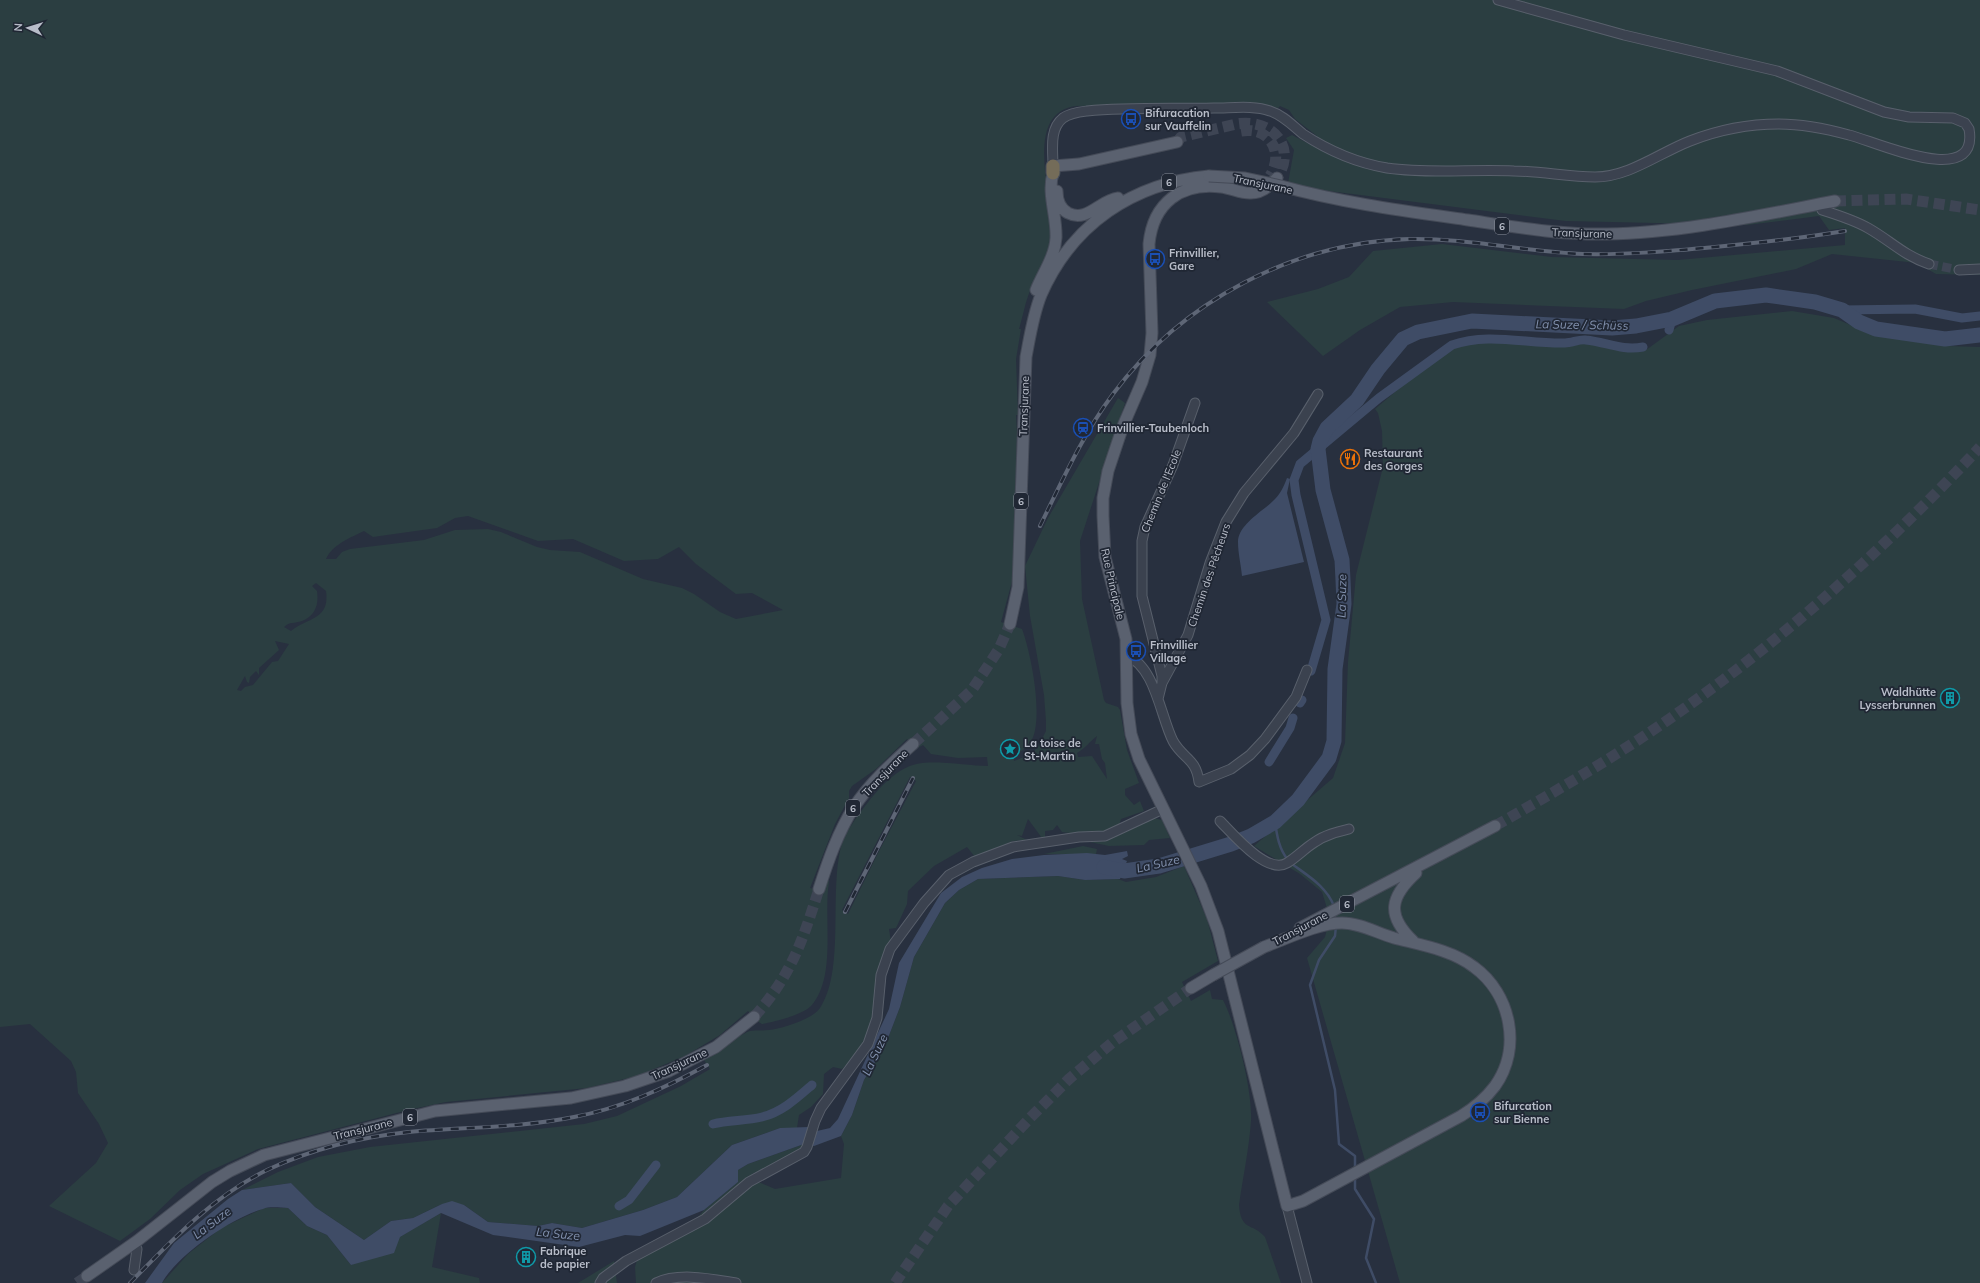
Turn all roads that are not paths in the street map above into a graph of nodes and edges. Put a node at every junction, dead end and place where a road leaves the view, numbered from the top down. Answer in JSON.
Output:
{"nodes":[{"id":1,"x":1498,"y":0,"type":"edge"},
{"id":2,"x":1177,"y":142,"type":"tunnel mouth"},
{"id":3,"x":1053,"y":169,"type":"junction"},
{"id":4,"x":1276,"y":180,"type":"junction"},
{"id":5,"x":1131,"y":197,"type":"junction"},
{"id":6,"x":1835,"y":201,"type":"tunnel mouth"},
{"id":7,"x":1822,"y":210,"type":"dead end"},
{"id":8,"x":1929,"y":264,"type":"tunnel mouth"},
{"id":9,"x":1959,"y":270,"type":"tunnel mouth"},
{"id":10,"x":1980,"y":270,"type":"edge"},
{"id":11,"x":1033,"y":321,"type":"junction"},
{"id":12,"x":1318,"y":394,"type":"dead end"},
{"id":13,"x":1195,"y":403,"type":"dead end"},
{"id":14,"x":1010,"y":624,"type":"tunnel mouth"},
{"id":15,"x":1127,"y":656,"type":"junction"},
{"id":16,"x":1307,"y":670,"type":"dead end"},
{"id":17,"x":1162,"y":683,"type":"junction"},
{"id":18,"x":1158,"y":699,"type":"junction"},
{"id":19,"x":913,"y":744,"type":"tunnel mouth"},
{"id":20,"x":1164,"y":813,"type":"junction"},
{"id":21,"x":1220,"y":821,"type":"dead end"},
{"id":22,"x":1495,"y":826,"type":"tunnel mouth"},
{"id":23,"x":1349,"y":829,"type":"dead end"},
{"id":24,"x":1430,"y":861,"type":"junction"},
{"id":25,"x":819,"y":889,"type":"tunnel mouth"},
{"id":26,"x":1413,"y":942,"type":"junction"},
{"id":27,"x":1264,"y":947,"type":"junction"},
{"id":28,"x":1193,"y":987,"type":"tunnel mouth"},
{"id":29,"x":754,"y":1017,"type":"tunnel mouth"},
{"id":30,"x":1287,"y":1206,"type":"junction"},
{"id":31,"x":137,"y":1248,"type":"dead end"},
{"id":32,"x":134,"y":1270,"type":"dead end"},
{"id":33,"x":87,"y":1276,"type":"tunnel mouth"},
{"id":34,"x":600,"y":1283,"type":"edge"},
{"id":35,"x":656,"y":1283,"type":"edge"},
{"id":36,"x":736,"y":1283,"type":"edge"},
{"id":37,"x":1307,"y":1283,"type":"edge"}],
"edges":[{"from":1,"to":3,"type":"street"},
{"from":2,"to":3,"type":"main road"},
{"from":3,"to":5,"type":"main road"},
{"from":3,"to":11,"type":"main road"},
{"from":4,"to":5,"type":"main road","name":"Transjurane","number":"6","bridge":true},
{"from":4,"to":6,"type":"main road","name":"Transjurane","number":"6"},
{"from":4,"to":15,"type":"main road","name":"Rue Principale"},
{"from":5,"to":11,"type":"main road","name":"Transjurane","number":"6"},
{"from":7,"to":8,"type":"street"},
{"from":9,"to":10,"type":"street"},
{"from":11,"to":14,"type":"main road","name":"Transjurane","number":"6"},
{"from":12,"to":17,"type":"street","name":"Chemin des Pêcheurs"},
{"from":13,"to":17,"type":"street","name":"Chemin de l'Ecole"},
{"from":15,"to":18,"type":"street"},
{"from":15,"to":20,"type":"main road","name":"Rue Principale"},
{"from":16,"to":18,"type":"street"},
{"from":17,"to":18,"type":"street","name":"Chemin de l'Ecole"},
{"from":19,"to":25,"type":"main road","name":"Transjurane","number":"6"},
{"from":20,"to":30,"type":"main road","name":"Rue Principale"},
{"from":20,"to":34,"type":"street"},
{"from":21,"to":23,"type":"street"},
{"from":22,"to":24,"type":"main road","name":"Transjurane","number":"6"},
{"from":24,"to":26,"type":"main road"},
{"from":24,"to":27,"type":"main road","name":"Transjurane","number":"6"},
{"from":26,"to":27,"type":"main road"},
{"from":26,"to":30,"type":"main road"},
{"from":27,"to":28,"type":"main road","name":"Transjurane","number":"6","bridge":true},
{"from":29,"to":33,"type":"main road","name":"Transjurane","number":"6"},
{"from":30,"to":37,"type":"street"},
{"from":31,"to":32,"type":"street"},
{"from":35,"to":36,"type":"street"}]}
